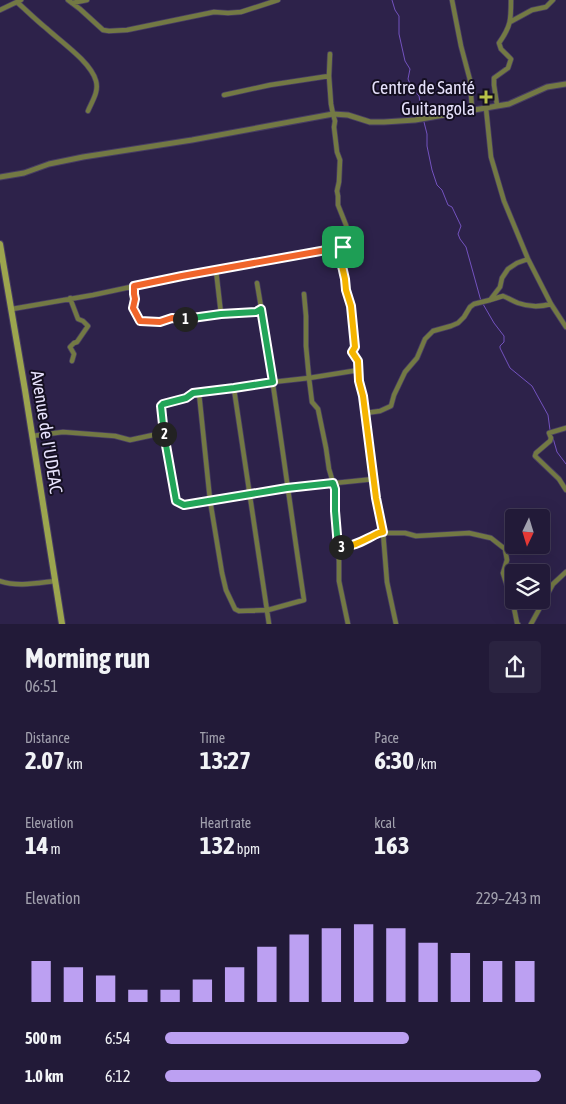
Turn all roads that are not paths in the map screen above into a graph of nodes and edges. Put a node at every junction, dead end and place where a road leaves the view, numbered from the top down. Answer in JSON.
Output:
{"nodes":[{"id":1,"x":87,"y":0,"type":"edge"},
{"id":2,"x":278,"y":0,"type":"edge"},
{"id":3,"x":452,"y":0,"type":"edge"},
{"id":4,"x":511,"y":0,"type":"edge"},
{"id":5,"x":553,"y":0,"type":"edge"},
{"id":6,"x":19,"y":1,"type":"edge"},
{"id":7,"x":70,"y":1,"type":"edge"},
{"id":8,"x":0,"y":10,"type":"edge"},
{"id":9,"x":510,"y":22,"type":"junction"},
{"id":10,"x":330,"y":54,"type":"dead end"},
{"id":11,"x":329,"y":76,"type":"junction"},
{"id":12,"x":566,"y":84,"type":"edge"},
{"id":13,"x":224,"y":94,"type":"dead end"},
{"id":14,"x":497,"y":105,"type":"junction"},
{"id":15,"x":486,"y":108,"type":"junction"},
{"id":16,"x":472,"y":109,"type":"junction"},
{"id":17,"x":88,"y":111,"type":"dead end"},
{"id":18,"x":333,"y":114,"type":"junction"},
{"id":19,"x":0,"y":177,"type":"edge"},
{"id":20,"x":0,"y":244,"type":"edge"},
{"id":21,"x":343,"y":247,"type":"junction"},
{"id":22,"x":528,"y":259,"type":"junction"},
{"id":23,"x":216,"y":270,"type":"junction"},
{"id":24,"x":4,"y":281,"type":"edge"},
{"id":25,"x":257,"y":283,"type":"dead end"},
{"id":26,"x":134,"y":286,"type":"junction"},
{"id":27,"x":304,"y":294,"type":"dead end"},
{"id":28,"x":70,"y":298,"type":"junction"},
{"id":29,"x":490,"y":300,"type":"junction"},
{"id":30,"x":551,"y":304,"type":"junction"},
{"id":31,"x":12,"y":308,"type":"junction"},
{"id":32,"x":261,"y":309,"type":"junction"},
{"id":33,"x":221,"y":314,"type":"junction"},
{"id":34,"x":566,"y":327,"type":"edge"},
{"id":35,"x":72,"y":361,"type":"dead end"},
{"id":36,"x":359,"y":370,"type":"junction"},
{"id":37,"x":309,"y":378,"type":"junction"},
{"id":38,"x":273,"y":382,"type":"junction"},
{"id":39,"x":234,"y":388,"type":"junction"},
{"id":40,"x":199,"y":393,"type":"junction"},
{"id":41,"x":366,"y":413,"type":"junction"},
{"id":42,"x":566,"y":428,"type":"edge"},
{"id":43,"x":164,"y":432,"type":"junction"},
{"id":44,"x":32,"y":436,"type":"junction"},
{"id":45,"x":374,"y":479,"type":"junction"},
{"id":46,"x":333,"y":483,"type":"junction"},
{"id":47,"x":287,"y":488,"type":"junction"},
{"id":48,"x":566,"y":490,"type":"edge"},
{"id":49,"x":250,"y":495,"type":"junction"},
{"id":50,"x":210,"y":500,"type":"junction"},
{"id":51,"x":383,"y":532,"type":"junction"},
{"id":52,"x":338,"y":547,"type":"junction"},
{"id":53,"x":566,"y":572,"type":"edge"},
{"id":54,"x":0,"y":581,"type":"edge"},
{"id":55,"x":55,"y":581,"type":"junction"},
{"id":56,"x":268,"y":610,"type":"junction"},
{"id":57,"x":62,"y":624,"type":"edge"},
{"id":58,"x":269,"y":624,"type":"edge"},
{"id":59,"x":348,"y":624,"type":"edge"},
{"id":60,"x":396,"y":624,"type":"edge"},
{"id":61,"x":518,"y":624,"type":"edge"},
{"id":62,"x":530,"y":624,"type":"edge"}],
"edges":[{"from":1,"to":7,"type":"street"},
{"from":2,"to":7,"type":"street"},
{"from":3,"to":16,"type":"street"},
{"from":4,"to":9,"type":"street"},
{"from":5,"to":9,"type":"street"},
{"from":6,"to":8,"type":"street"},
{"from":6,"to":17,"type":"street"},
{"from":9,"to":14,"type":"street"},
{"from":10,"to":11,"type":"street"},
{"from":11,"to":13,"type":"street"},
{"from":11,"to":18,"type":"street"},
{"from":12,"to":14,"type":"street"},
{"from":14,"to":15,"type":"street"},
{"from":15,"to":16,"type":"street"},
{"from":15,"to":22,"type":"street"},
{"from":16,"to":18,"type":"street"},
{"from":18,"to":19,"type":"street"},
{"from":18,"to":21,"type":"street"},
{"from":20,"to":24,"type":"main road","name":"Avenue de I'UDEAC"},
{"from":21,"to":23,"type":"street"},
{"from":21,"to":36,"type":"street"},
{"from":22,"to":29,"type":"street"},
{"from":22,"to":30,"type":"street"},
{"from":23,"to":26,"type":"street"},
{"from":23,"to":33,"type":"street"},
{"from":24,"to":31,"type":"main road","name":"Avenue de I'UDEAC"},
{"from":25,"to":32,"type":"street"},
{"from":26,"to":28,"type":"street"},
{"from":26,"to":33,"type":"street"},
{"from":27,"to":37,"type":"street"},
{"from":28,"to":31,"type":"street"},
{"from":28,"to":35,"type":"street"},
{"from":29,"to":30,"type":"street"},
{"from":29,"to":41,"type":"street"},
{"from":30,"to":34,"type":"street"},
{"from":31,"to":44,"type":"main road","name":"Avenue de I'UDEAC"},
{"from":32,"to":33,"type":"street"},
{"from":32,"to":38,"type":"street"},
{"from":36,"to":37,"type":"street"},
{"from":36,"to":41,"type":"street"},
{"from":37,"to":38,"type":"street"},
{"from":37,"to":46,"type":"street"},
{"from":38,"to":39,"type":"street"},
{"from":38,"to":47,"type":"street"},
{"from":39,"to":40,"type":"street"},
{"from":39,"to":49,"type":"street"},
{"from":40,"to":43,"type":"street"},
{"from":40,"to":50,"type":"street"},
{"from":41,"to":45,"type":"street"},
{"from":42,"to":48,"type":"street"},
{"from":43,"to":44,"type":"street"},
{"from":43,"to":50,"type":"street"},
{"from":44,"to":55,"type":"main road","name":"Avenue de I'UDEAC"},
{"from":45,"to":46,"type":"street"},
{"from":45,"to":51,"type":"street"},
{"from":46,"to":47,"type":"street"},
{"from":46,"to":52,"type":"street"},
{"from":47,"to":49,"type":"street"},
{"from":47,"to":56,"type":"street"},
{"from":49,"to":50,"type":"street"},
{"from":49,"to":56,"type":"street"},
{"from":50,"to":56,"type":"street"},
{"from":51,"to":52,"type":"street"},
{"from":51,"to":60,"type":"street"},
{"from":51,"to":61,"type":"street"},
{"from":52,"to":59,"type":"street"},
{"from":53,"to":62,"type":"street"},
{"from":54,"to":55,"type":"street"},
{"from":55,"to":57,"type":"main road","name":"Avenue de I'UDEAC"},
{"from":56,"to":58,"type":"street"}]}
